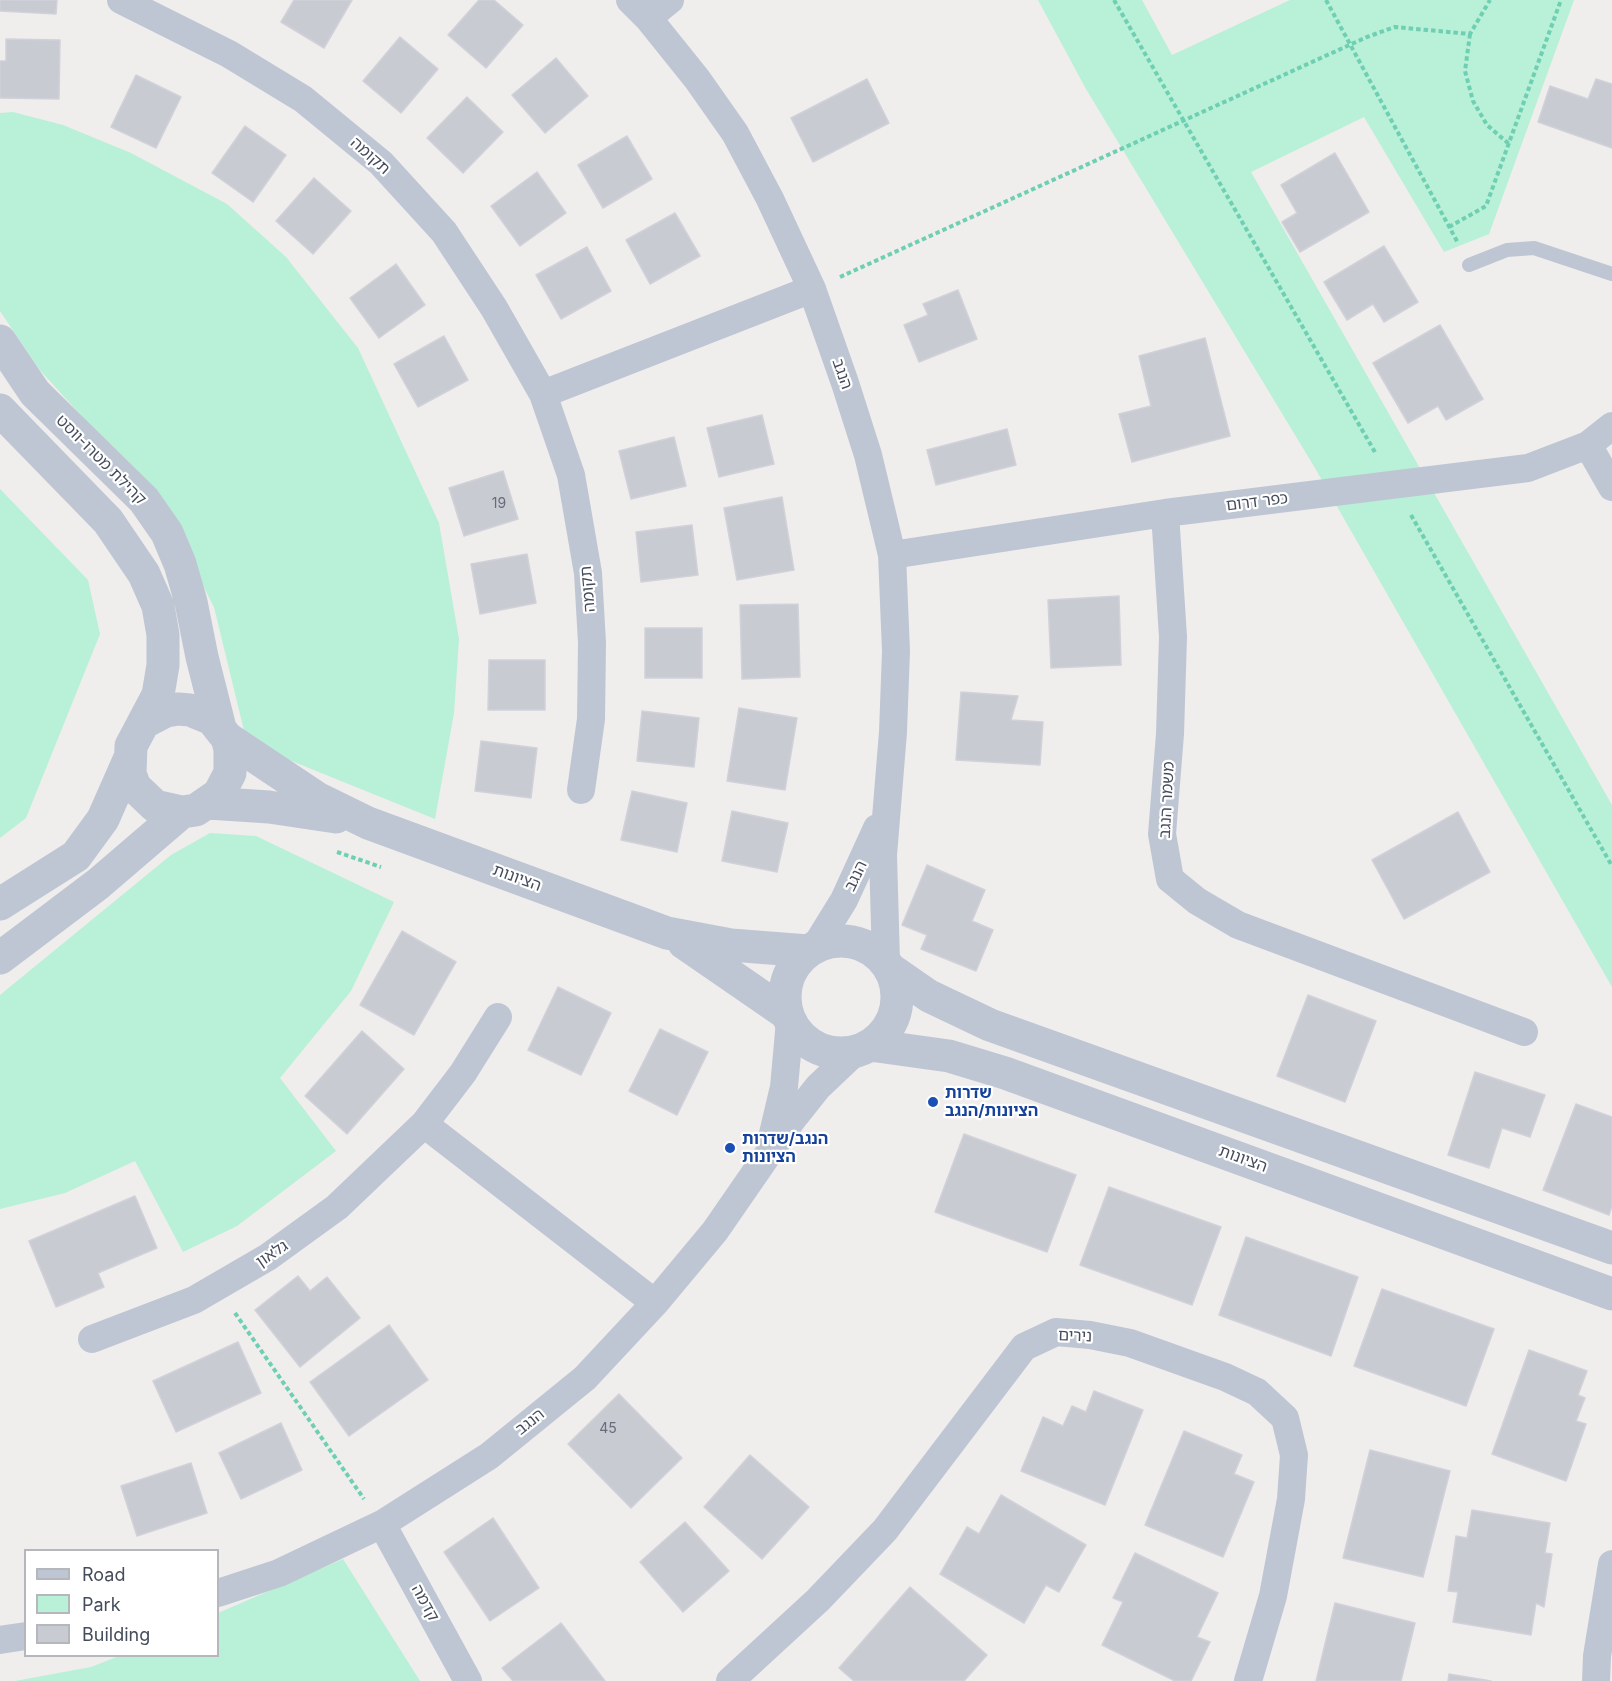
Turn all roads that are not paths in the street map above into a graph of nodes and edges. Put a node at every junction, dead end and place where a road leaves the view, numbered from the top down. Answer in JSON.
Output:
{"nodes":[{"id":1,"x":121,"y":0,"type":"edge"},
{"id":2,"x":670,"y":0,"type":"edge"},
{"id":3,"x":639,"y":9,"type":"edge"},
{"id":4,"x":1469,"y":265,"type":"road end"},
{"id":5,"x":1612,"y":274,"type":"edge"},
{"id":6,"x":812,"y":289,"type":"junction"},
{"id":7,"x":0,"y":341,"type":"edge"},
{"id":8,"x":543,"y":394,"type":"junction"},
{"id":9,"x":0,"y":410,"type":"edge"},
{"id":10,"x":1612,"y":426,"type":"edge"},
{"id":11,"x":1588,"y":446,"type":"junction"},
{"id":12,"x":1612,"y":487,"type":"edge"},
{"id":13,"x":1165,"y":513,"type":"junction"},
{"id":14,"x":892,"y":555,"type":"junction"},
{"id":15,"x":145,"y":723,"type":"junction"},
{"id":16,"x":223,"y":733,"type":"junction"},
{"id":17,"x":129,"y":760,"type":"junction"},
{"id":18,"x":581,"y":790,"type":"dead end"},
{"id":19,"x":886,"y":800,"type":"junction"},
{"id":20,"x":195,"y":808,"type":"junction"},
{"id":21,"x":368,"y":823,"type":"junction"},
{"id":22,"x":0,"y":904,"type":"edge"},
{"id":23,"x":667,"y":933,"type":"junction"},
{"id":24,"x":812,"y":949,"type":"junction"},
{"id":25,"x":0,"y":958,"type":"edge"},
{"id":26,"x":888,"y":966,"type":"junction"},
{"id":27,"x":498,"y":1017,"type":"dead end"},
{"id":28,"x":789,"y":1017,"type":"junction"},
{"id":29,"x":1524,"y":1032,"type":"dead end"},
{"id":30,"x":863,"y":1048,"type":"junction"},
{"id":31,"x":424,"y":1124,"type":"junction"},
{"id":32,"x":767,"y":1155,"type":"junction"},
{"id":33,"x":1612,"y":1248,"type":"edge"},
{"id":34,"x":1612,"y":1294,"type":"edge"},
{"id":35,"x":655,"y":1303,"type":"junction"},
{"id":36,"x":92,"y":1339,"type":"dead end"},
{"id":37,"x":382,"y":1524,"type":"junction"},
{"id":38,"x":1612,"y":1564,"type":"edge"},
{"id":39,"x":219,"y":1593,"type":"edge"},
{"id":40,"x":24,"y":1636,"type":"edge"},
{"id":41,"x":0,"y":1640,"type":"edge"},
{"id":42,"x":468,"y":1681,"type":"edge"},
{"id":43,"x":730,"y":1681,"type":"edge"},
{"id":44,"x":1248,"y":1681,"type":"edge"},
{"id":45,"x":1596,"y":1681,"type":"edge"}],
"edges":[{"from":1,"to":8,"type":"street","name":"תקומה"},
{"from":2,"to":3,"type":"street"},
{"from":3,"to":6,"type":"street","name":"הנגב"},
{"from":4,"to":5,"type":"lane"},
{"from":6,"to":8,"type":"street"},
{"from":6,"to":14,"type":"street","name":"הנגב"},
{"from":7,"to":16,"type":"street","name":"קהילת מטרו-ווסט"},
{"from":8,"to":18,"type":"street","name":"תקומה"},
{"from":9,"to":15,"type":"street"},
{"from":10,"to":11,"type":"street","name":"כפר דרום"},
{"from":11,"to":12,"type":"street"},
{"from":11,"to":13,"type":"street","name":"כפר דרום"},
{"from":13,"to":14,"type":"street","name":"כפר דרום"},
{"from":13,"to":29,"type":"street","name":"משמר הנגב"},
{"from":14,"to":19,"type":"street","name":"הנגב"},
{"from":15,"to":16,"type":"street"},
{"from":15,"to":17,"type":"street"},
{"from":16,"to":20,"type":"street"},
{"from":16,"to":21,"type":"street","name":"הציונות"},
{"from":17,"to":20,"type":"street"},
{"from":17,"to":22,"type":"street"},
{"from":19,"to":24,"type":"street","name":"הנגב"},
{"from":19,"to":26,"type":"street","name":"הנגב"},
{"from":20,"to":21,"type":"street","name":"הציונות"},
{"from":20,"to":25,"type":"street"},
{"from":21,"to":23,"type":"street","name":"הציונות"},
{"from":23,"to":24,"type":"street","name":"הציונות"},
{"from":23,"to":28,"type":"street","name":"הציונות"},
{"from":24,"to":26,"type":"street"},
{"from":24,"to":28,"type":"street"},
{"from":26,"to":30,"type":"street"},
{"from":26,"to":33,"type":"street"},
{"from":27,"to":31,"type":"street","name":"גלאון"},
{"from":28,"to":30,"type":"street"},
{"from":28,"to":32,"type":"street","name":"הנגב"},
{"from":30,"to":32,"type":"street","name":"הנגב"},
{"from":30,"to":34,"type":"street","name":"הציונות"},
{"from":31,"to":35,"type":"street"},
{"from":31,"to":36,"type":"street","name":"גלאון"},
{"from":32,"to":35,"type":"street","name":"הנגב"},
{"from":35,"to":37,"type":"street","name":"הנגב"},
{"from":37,"to":39,"type":"street","name":"הנגב"},
{"from":37,"to":42,"type":"street","name":"קדמה"},
{"from":38,"to":45,"type":"street"},
{"from":40,"to":41,"type":"street"},
{"from":43,"to":44,"type":"street","name":"נירים"}]}
